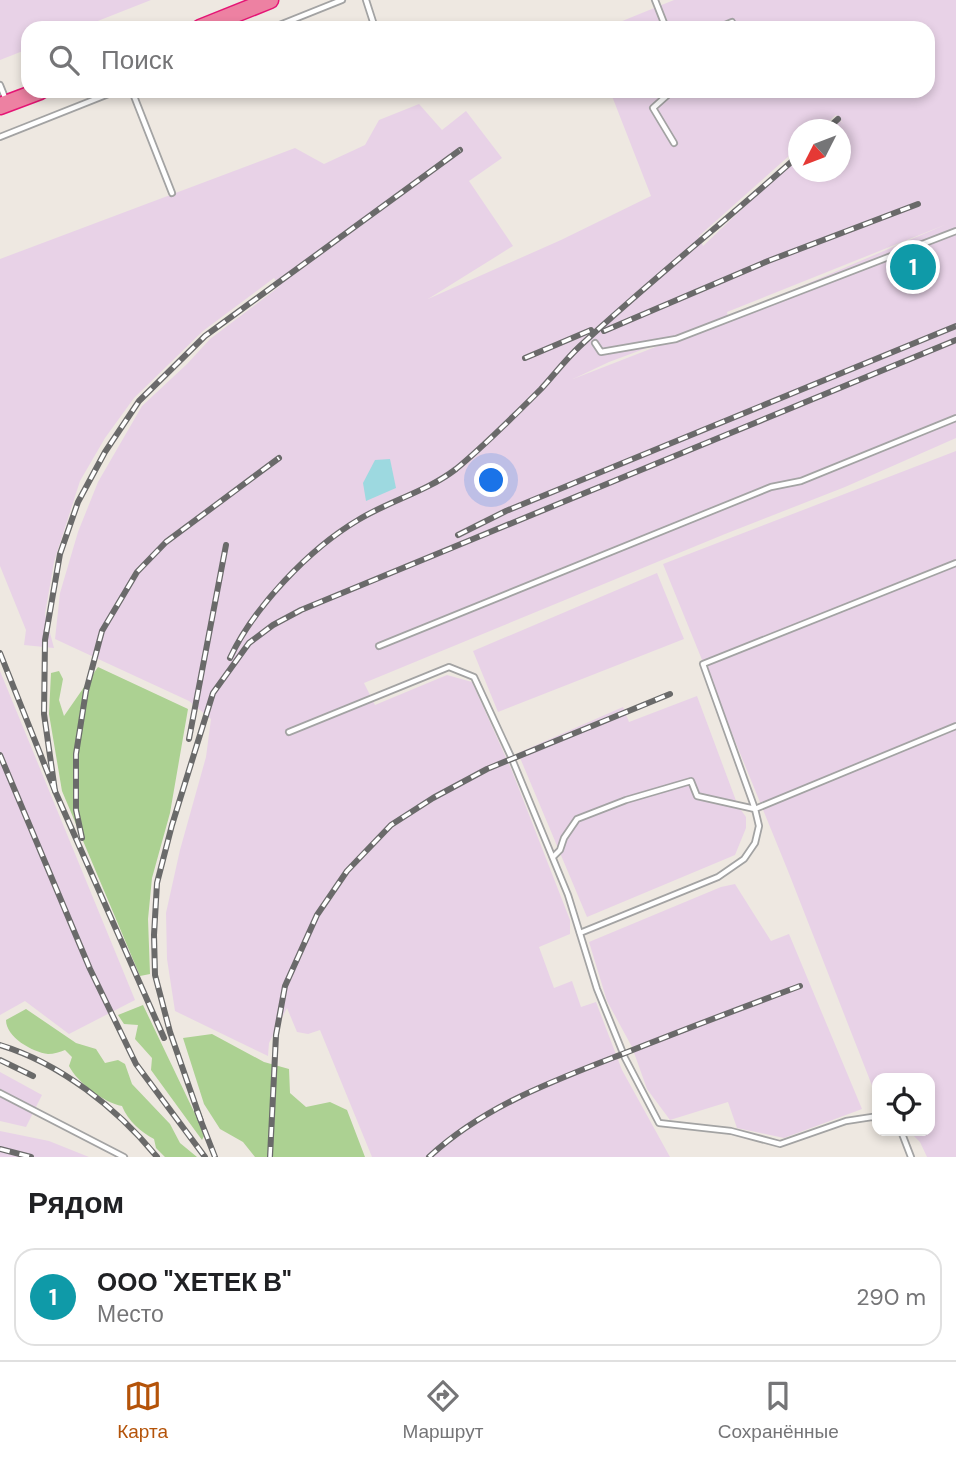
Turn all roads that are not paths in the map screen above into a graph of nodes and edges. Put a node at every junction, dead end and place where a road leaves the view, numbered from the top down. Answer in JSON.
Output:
{"nodes":[{"id":1,"x":270,"y":0,"type":"edge"},
{"id":2,"x":342,"y":0,"type":"edge"},
{"id":3,"x":366,"y":0,"type":"edge"},
{"id":4,"x":655,"y":0,"type":"edge"},
{"id":5,"x":218,"y":21,"type":"edge"},
{"id":6,"x":290,"y":21,"type":"edge"},
{"id":7,"x":373,"y":21,"type":"edge"},
{"id":8,"x":663,"y":21,"type":"edge"},
{"id":9,"x":0,"y":85,"type":"edge"},
{"id":10,"x":22,"y":98,"type":"edge"},
{"id":11,"x":98,"y":98,"type":"edge"},
{"id":12,"x":135,"y":98,"type":"edge"},
{"id":13,"x":664,"y":98,"type":"edge"},
{"id":14,"x":4,"y":105,"type":"edge"},
{"id":15,"x":0,"y":137,"type":"edge"},
{"id":16,"x":674,"y":143,"type":"dead end"},
{"id":17,"x":172,"y":193,"type":"dead end"},
{"id":18,"x":956,"y":231,"type":"edge"},
{"id":19,"x":595,"y":343,"type":"dead end"},
{"id":20,"x":956,"y":418,"type":"edge"},
{"id":21,"x":956,"y":563,"type":"edge"},
{"id":22,"x":379,"y":646,"type":"dead end"},
{"id":23,"x":956,"y":726,"type":"edge"},
{"id":24,"x":289,"y":732,"type":"dead end"},
{"id":25,"x":755,"y":809,"type":"junction"},
{"id":26,"x":553,"y":857,"type":"junction"},
{"id":27,"x":580,"y":933,"type":"junction"},
{"id":28,"x":0,"y":1093,"type":"edge"},
{"id":29,"x":872,"y":1117,"type":"edge"},
{"id":30,"x":903,"y":1136,"type":"edge"},
{"id":31,"x":124,"y":1157,"type":"edge"},
{"id":32,"x":911,"y":1157,"type":"edge"}],
"edges":[{"from":1,"to":5,"type":"highway"},
{"from":2,"to":6,"type":"lane"},
{"from":3,"to":7,"type":"lane"},
{"from":4,"to":8,"type":"lane"},
{"from":9,"to":14,"type":"lane"},
{"from":10,"to":14,"type":"highway"},
{"from":11,"to":15,"type":"lane"},
{"from":12,"to":17,"type":"lane"},
{"from":13,"to":16,"type":"lane"},
{"from":18,"to":19,"type":"lane"},
{"from":20,"to":22,"type":"lane"},
{"from":21,"to":25,"type":"lane"},
{"from":23,"to":25,"type":"lane"},
{"from":24,"to":26,"type":"lane"},
{"from":25,"to":26,"type":"lane"},
{"from":25,"to":27,"type":"lane"},
{"from":26,"to":27,"type":"lane"},
{"from":27,"to":29,"type":"lane"},
{"from":28,"to":31,"type":"lane"},
{"from":30,"to":32,"type":"lane"}]}
